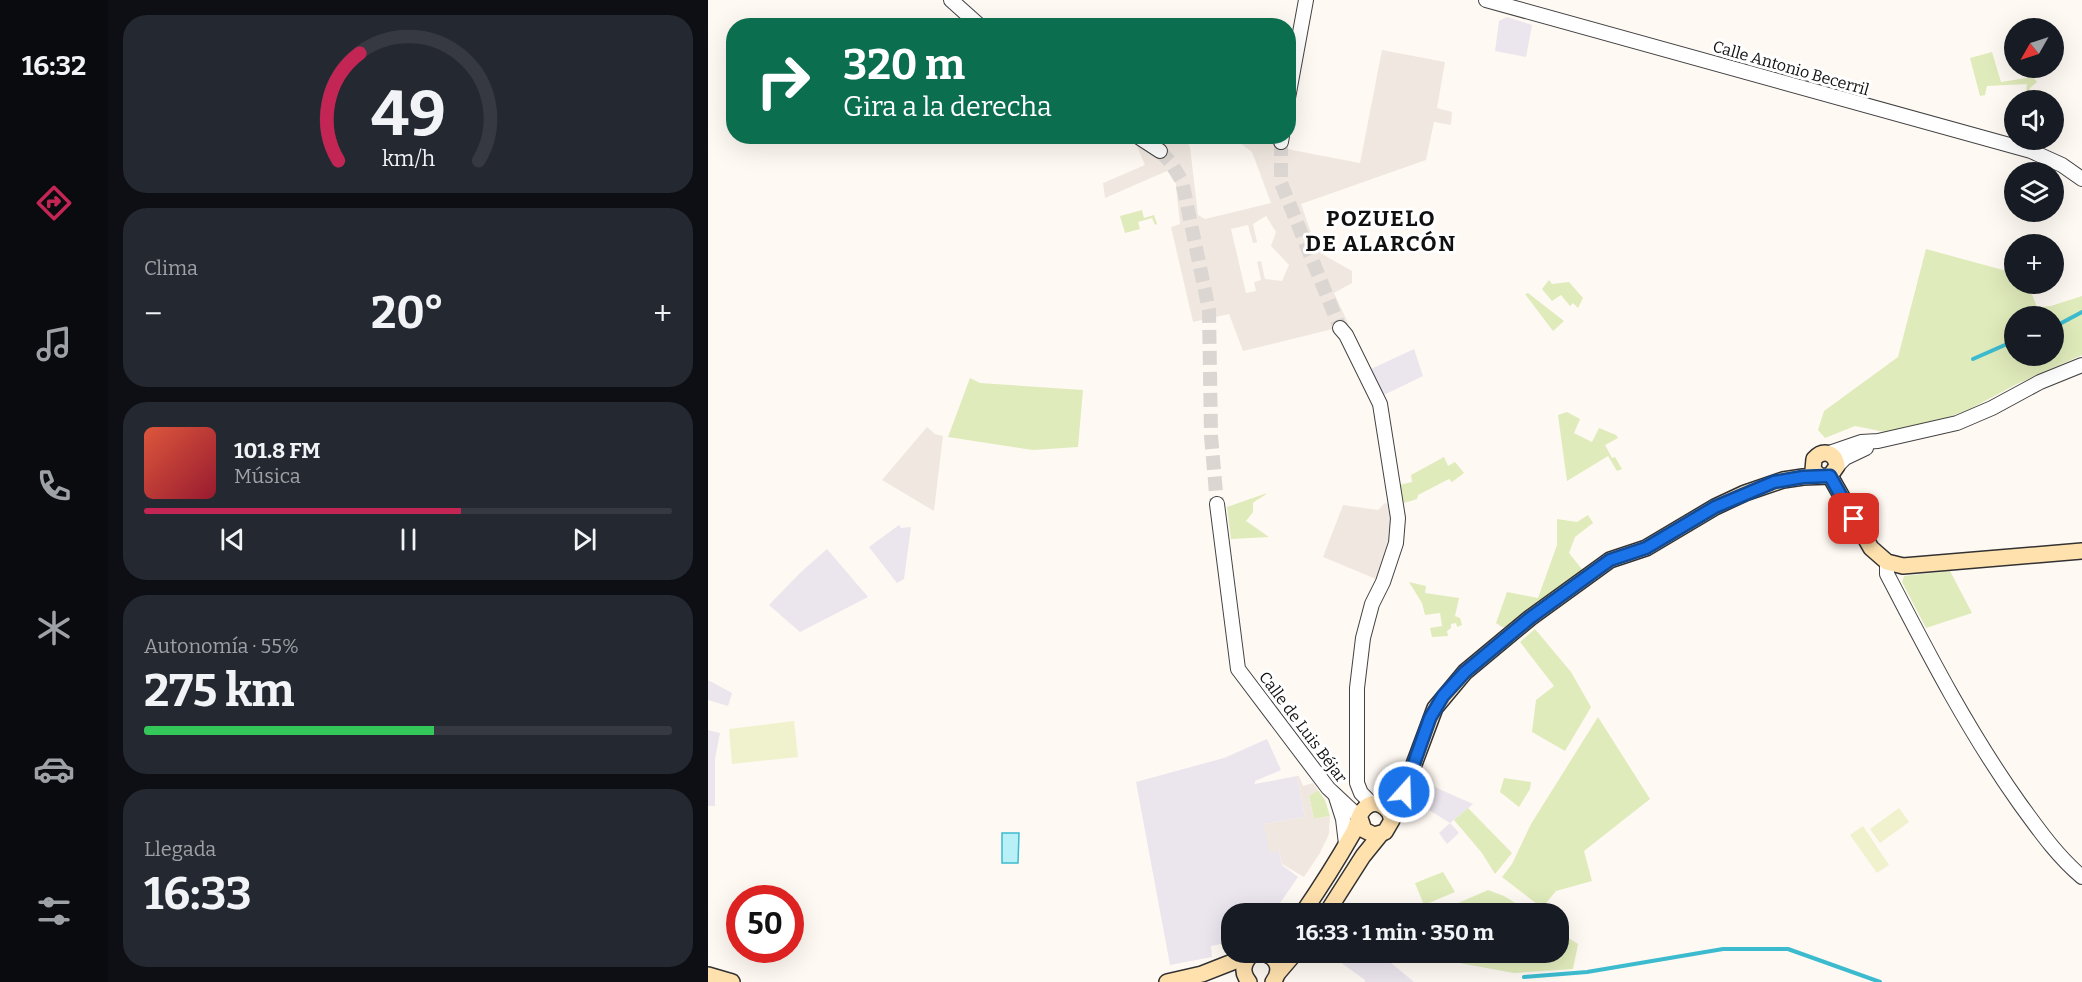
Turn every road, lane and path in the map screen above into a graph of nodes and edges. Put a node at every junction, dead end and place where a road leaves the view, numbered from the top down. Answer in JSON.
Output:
{"nodes":[{"id":1,"x":951,"y":0,"type":"edge"},
{"id":2,"x":1306,"y":0,"type":"edge"},
{"id":3,"x":1486,"y":0,"type":"edge"},
{"id":4,"x":971,"y":18,"type":"edge"},
{"id":5,"x":1296,"y":54,"type":"edge"},
{"id":6,"x":1149,"y":144,"type":"edge"},
{"id":7,"x":1160,"y":151,"type":"tunnel mouth"},
{"id":8,"x":2082,"y":179,"type":"edge"},
{"id":9,"x":1341,"y":328,"type":"tunnel mouth"},
{"id":10,"x":2082,"y":365,"type":"edge"},
{"id":11,"x":1829,"y":468,"type":"junction"},
{"id":12,"x":1217,"y":504,"type":"tunnel mouth"},
{"id":13,"x":2082,"y":551,"type":"edge"},
{"id":14,"x":1887,"y":562,"type":"junction"},
{"id":15,"x":1336,"y":797,"type":"junction"},
{"id":16,"x":1372,"y":804,"type":"junction"},
{"id":17,"x":1360,"y":818,"type":"junction"},
{"id":18,"x":1391,"y":818,"type":"junction"},
{"id":19,"x":1380,"y":835,"type":"junction"},
{"id":20,"x":1346,"y":844,"type":"junction"},
{"id":21,"x":2082,"y":877,"type":"edge"},
{"id":22,"x":1309,"y":903,"type":"edge"},
{"id":23,"x":1333,"y":903,"type":"edge"},
{"id":24,"x":1231,"y":963,"type":"edge"},
{"id":25,"x":1246,"y":963,"type":"edge"},
{"id":26,"x":1287,"y":963,"type":"edge"},
{"id":27,"x":708,"y":975,"type":"edge"},
{"id":28,"x":1276,"y":977,"type":"edge"},
{"id":29,"x":732,"y":982,"type":"edge"},
{"id":30,"x":1167,"y":982,"type":"edge"},
{"id":31,"x":1249,"y":982,"type":"edge"}],
"edges":[{"from":1,"to":4,"type":"street"},
{"from":2,"to":5,"type":"street"},
{"from":3,"to":8,"type":"street","name":"Calle Antonio Becerril"},
{"from":6,"to":7,"type":"street"},
{"from":9,"to":16,"type":"street"},
{"from":10,"to":11,"type":"street"},
{"from":11,"to":14,"type":"main road"},
{"from":11,"to":18,"type":"main road"},
{"from":12,"to":15,"type":"street","name":"Calle de Luis Béjar"},
{"from":13,"to":14,"type":"main road"},
{"from":14,"to":21,"type":"street"},
{"from":15,"to":17,"type":"street","name":"Calle de Luis Béjar"},
{"from":15,"to":20,"type":"street"},
{"from":16,"to":17,"type":"main road"},
{"from":16,"to":18,"type":"main road"},
{"from":17,"to":19,"type":"main road"},
{"from":17,"to":20,"type":"main road"},
{"from":18,"to":19,"type":"main road"},
{"from":19,"to":23,"type":"main road"},
{"from":20,"to":22,"type":"main road"},
{"from":24,"to":30,"type":"main road"},
{"from":25,"to":31,"type":"main road"},
{"from":26,"to":28,"type":"main road"},
{"from":27,"to":29,"type":"main road"}]}
